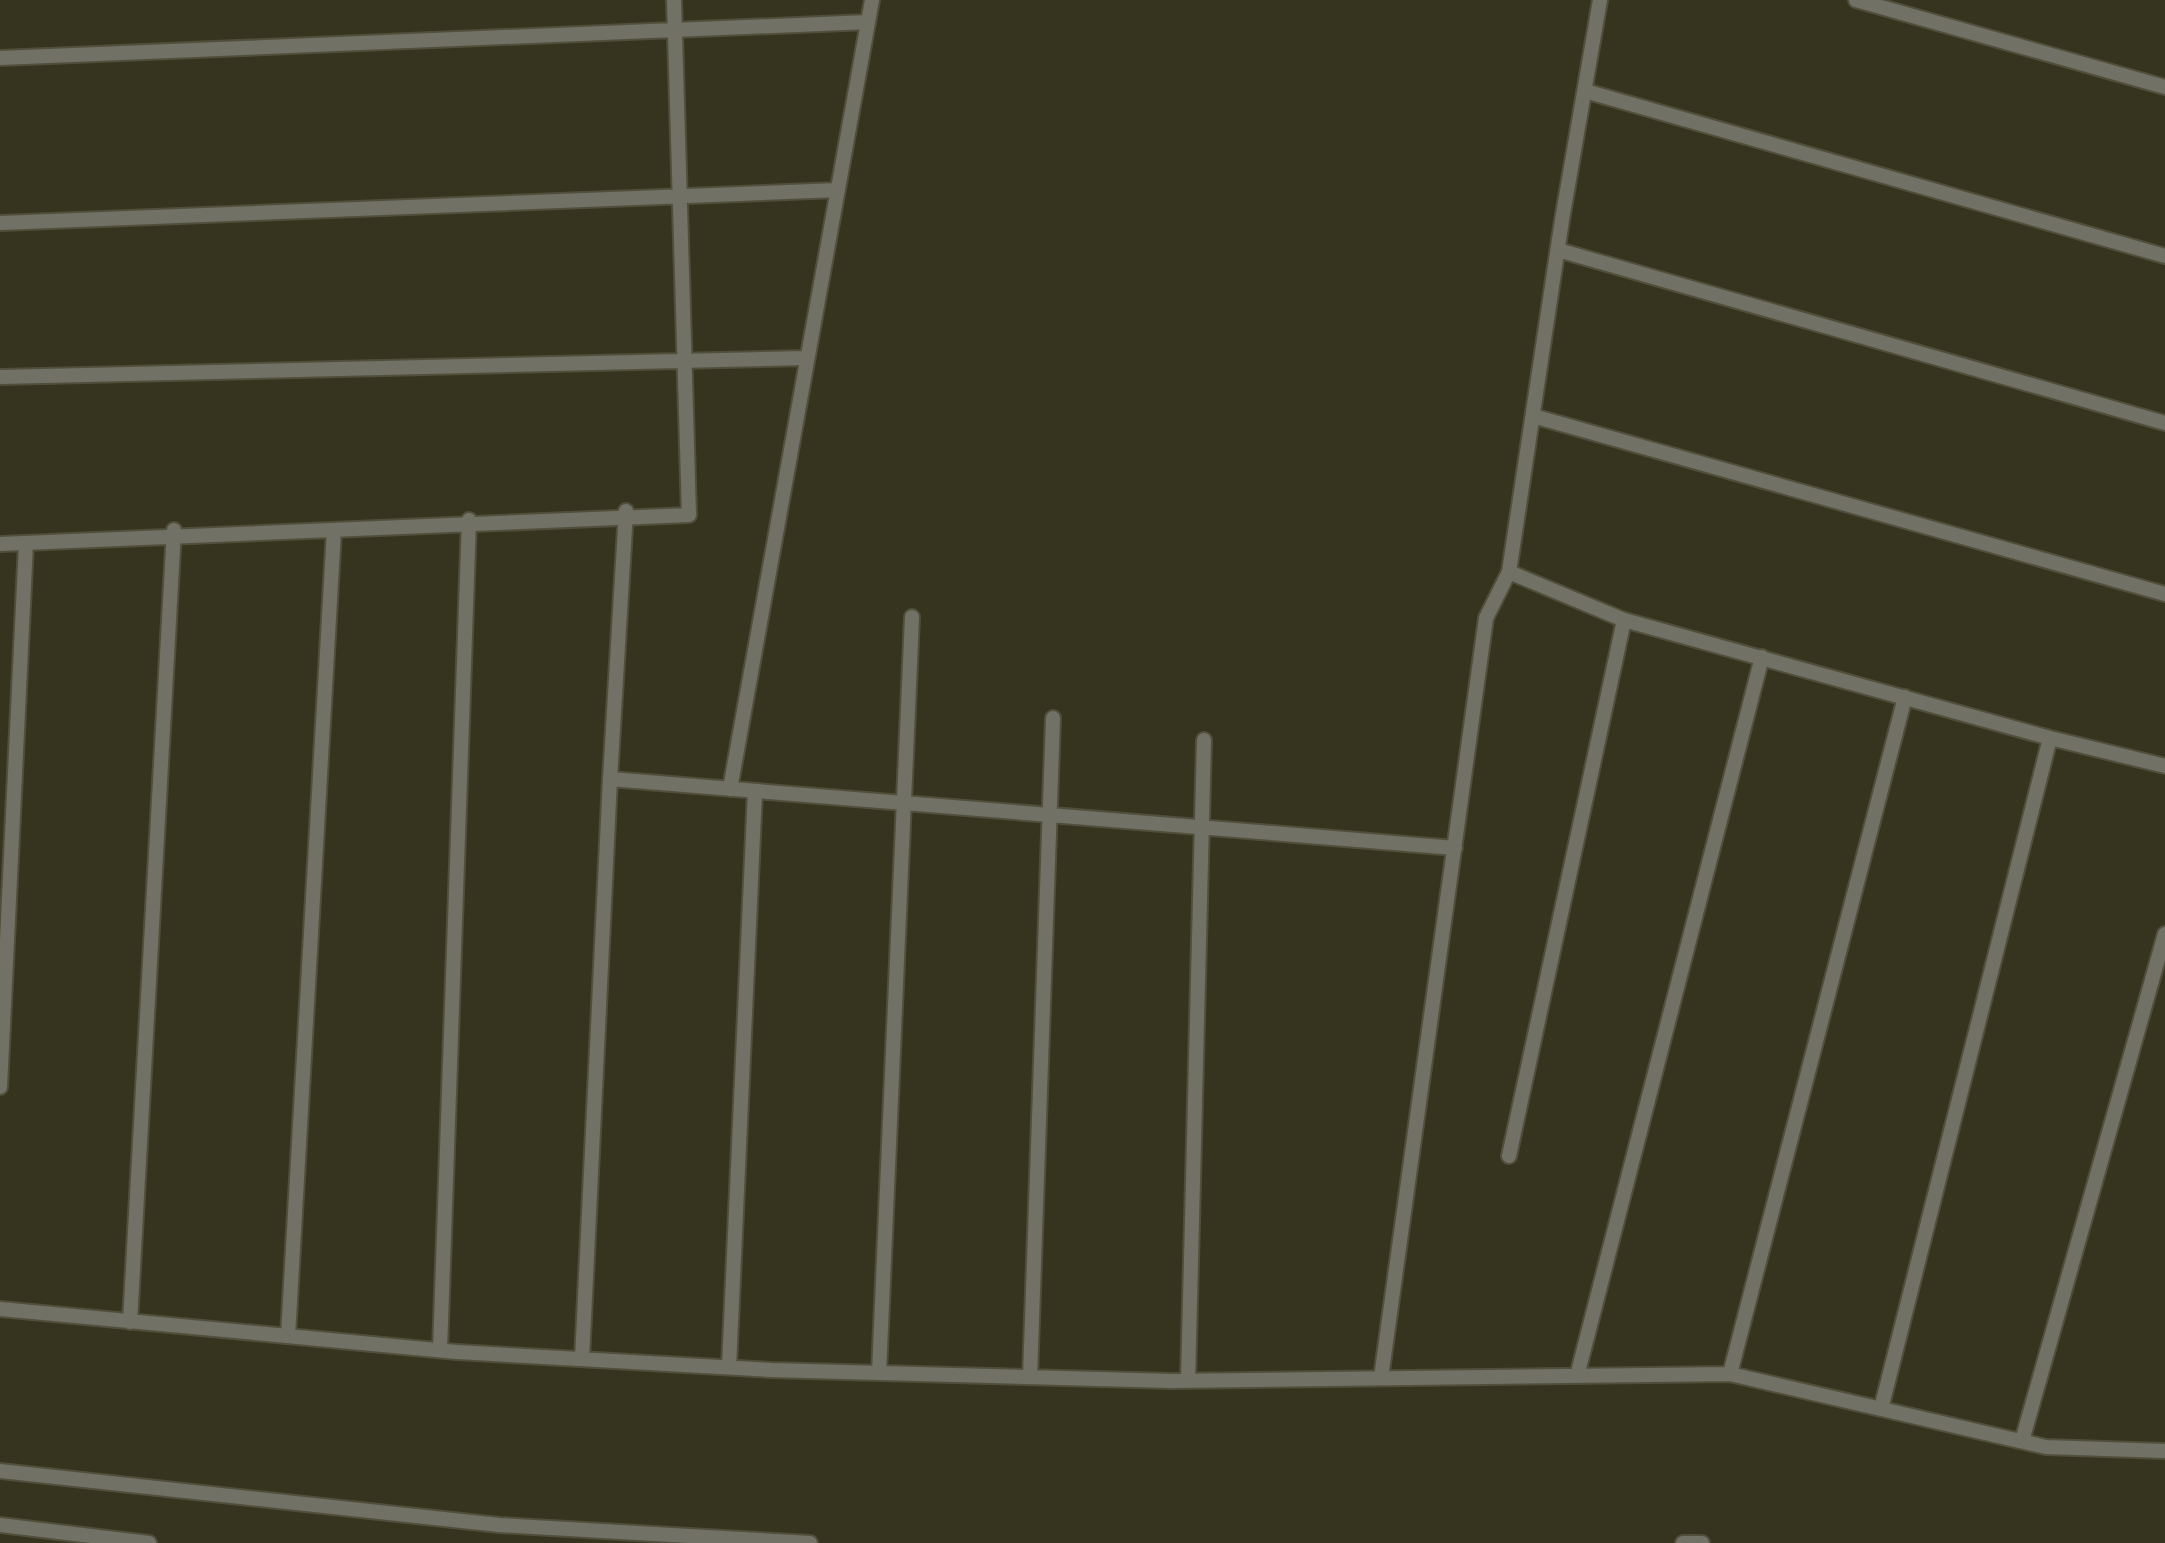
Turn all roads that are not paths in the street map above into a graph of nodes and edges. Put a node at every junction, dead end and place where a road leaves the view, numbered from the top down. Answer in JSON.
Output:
{"nodes":[{"id":1,"x":674,"y":0,"type":"edge"},
{"id":2,"x":872,"y":0,"type":"edge"},
{"id":3,"x":1600,"y":0,"type":"edge"},
{"id":4,"x":1856,"y":0,"type":"edge"},
{"id":5,"x":868,"y":22,"type":"junction"},
{"id":6,"x":675,"y":30,"type":"junction"},
{"id":7,"x":0,"y":58,"type":"edge"},
{"id":8,"x":2165,"y":87,"type":"edge"},
{"id":9,"x":1585,"y":91,"type":"junction"},
{"id":10,"x":838,"y":190,"type":"junction"},
{"id":11,"x":680,"y":196,"type":"junction"},
{"id":12,"x":0,"y":223,"type":"edge"},
{"id":13,"x":1558,"y":250,"type":"junction"},
{"id":14,"x":2165,"y":256,"type":"edge"},
{"id":15,"x":807,"y":358,"type":"junction"},
{"id":16,"x":685,"y":362,"type":"junction"},
{"id":17,"x":0,"y":377,"type":"edge"},
{"id":18,"x":1533,"y":416,"type":"junction"},
{"id":19,"x":2165,"y":424,"type":"edge"},
{"id":20,"x":626,"y":514,"type":"junction"},
{"id":21,"x":469,"y":522,"type":"junction"},
{"id":22,"x":334,"y":530,"type":"junction"},
{"id":23,"x":174,"y":533,"type":"junction"},
{"id":24,"x":26,"y":543,"type":"junction"},
{"id":25,"x":0,"y":544,"type":"edge"},
{"id":26,"x":1509,"y":572,"type":"junction"},
{"id":27,"x":2165,"y":594,"type":"edge"},
{"id":28,"x":912,"y":617,"type":"dead end"},
{"id":29,"x":1624,"y":620,"type":"junction"},
{"id":30,"x":1762,"y":657,"type":"junction"},
{"id":31,"x":1905,"y":697,"type":"junction"},
{"id":32,"x":1053,"y":718,"type":"dead end"},
{"id":33,"x":2050,"y":737,"type":"junction"},
{"id":34,"x":1204,"y":740,"type":"dead end"},
{"id":35,"x":2165,"y":766,"type":"edge"},
{"id":36,"x":610,"y":779,"type":"junction"},
{"id":37,"x":730,"y":789,"type":"junction"},
{"id":38,"x":755,"y":791,"type":"junction"},
{"id":39,"x":904,"y":803,"type":"junction"},
{"id":40,"x":1049,"y":815,"type":"junction"},
{"id":41,"x":1202,"y":827,"type":"junction"},
{"id":42,"x":1455,"y":848,"type":"junction"},
{"id":43,"x":2165,"y":934,"type":"edge"},
{"id":44,"x":0,"y":1087,"type":"edge"},
{"id":45,"x":1509,"y":1156,"type":"dead end"},
{"id":46,"x":0,"y":1309,"type":"edge"},
{"id":47,"x":130,"y":1322,"type":"junction"},
{"id":48,"x":288,"y":1336,"type":"junction"},
{"id":49,"x":440,"y":1350,"type":"junction"},
{"id":50,"x":582,"y":1359,"type":"junction"},
{"id":51,"x":729,"y":1367,"type":"junction"},
{"id":52,"x":879,"y":1373,"type":"junction"},
{"id":53,"x":1730,"y":1374,"type":"junction"},
{"id":54,"x":1577,"y":1376,"type":"junction"},
{"id":55,"x":1030,"y":1377,"type":"junction"},
{"id":56,"x":1381,"y":1378,"type":"junction"},
{"id":57,"x":1188,"y":1381,"type":"junction"},
{"id":58,"x":1881,"y":1409,"type":"junction"},
{"id":59,"x":2022,"y":1441,"type":"junction"},
{"id":60,"x":2165,"y":1451,"type":"edge"},
{"id":61,"x":0,"y":1471,"type":"edge"},
{"id":62,"x":0,"y":1525,"type":"edge"},
{"id":63,"x":149,"y":1543,"type":"edge"},
{"id":64,"x":810,"y":1543,"type":"edge"},
{"id":65,"x":1683,"y":1543,"type":"edge"},
{"id":66,"x":1702,"y":1543,"type":"edge"}],
"edges":[{"from":1,"to":6,"type":"street"},
{"from":2,"to":5,"type":"street"},
{"from":3,"to":9,"type":"street"},
{"from":4,"to":8,"type":"street"},
{"from":5,"to":6,"type":"street"},
{"from":5,"to":10,"type":"street"},
{"from":6,"to":7,"type":"street"},
{"from":6,"to":11,"type":"street"},
{"from":9,"to":13,"type":"street"},
{"from":9,"to":14,"type":"street"},
{"from":10,"to":11,"type":"street"},
{"from":10,"to":15,"type":"street"},
{"from":11,"to":12,"type":"street"},
{"from":11,"to":16,"type":"street"},
{"from":13,"to":18,"type":"street"},
{"from":13,"to":19,"type":"street"},
{"from":15,"to":16,"type":"street"},
{"from":15,"to":37,"type":"street"},
{"from":16,"to":17,"type":"street"},
{"from":16,"to":20,"type":"street"},
{"from":18,"to":26,"type":"street"},
{"from":18,"to":27,"type":"street"},
{"from":20,"to":21,"type":"street"},
{"from":20,"to":36,"type":"street"},
{"from":21,"to":22,"type":"street"},
{"from":21,"to":49,"type":"street"},
{"from":22,"to":23,"type":"street"},
{"from":22,"to":48,"type":"street"},
{"from":23,"to":24,"type":"street"},
{"from":23,"to":47,"type":"street"},
{"from":24,"to":25,"type":"street"},
{"from":24,"to":44,"type":"street"},
{"from":26,"to":29,"type":"street"},
{"from":26,"to":42,"type":"street"},
{"from":28,"to":39,"type":"street"},
{"from":29,"to":30,"type":"street"},
{"from":29,"to":45,"type":"street"},
{"from":30,"to":31,"type":"street"},
{"from":30,"to":54,"type":"street"},
{"from":31,"to":33,"type":"street"},
{"from":31,"to":53,"type":"street"},
{"from":32,"to":40,"type":"street"},
{"from":33,"to":35,"type":"street"},
{"from":33,"to":58,"type":"street"},
{"from":34,"to":41,"type":"street"},
{"from":36,"to":37,"type":"street"},
{"from":36,"to":50,"type":"street"},
{"from":37,"to":38,"type":"street"},
{"from":38,"to":39,"type":"street"},
{"from":38,"to":51,"type":"street"},
{"from":39,"to":40,"type":"street"},
{"from":39,"to":52,"type":"street"},
{"from":40,"to":41,"type":"street"},
{"from":40,"to":55,"type":"street"},
{"from":41,"to":42,"type":"street"},
{"from":41,"to":57,"type":"street"},
{"from":42,"to":56,"type":"street"},
{"from":43,"to":59,"type":"street"},
{"from":46,"to":47,"type":"street"},
{"from":47,"to":48,"type":"street"},
{"from":48,"to":49,"type":"street"},
{"from":49,"to":50,"type":"street"},
{"from":50,"to":51,"type":"street"},
{"from":51,"to":52,"type":"street"},
{"from":52,"to":55,"type":"street"},
{"from":53,"to":54,"type":"street"},
{"from":53,"to":58,"type":"street"},
{"from":54,"to":56,"type":"street"},
{"from":55,"to":57,"type":"street"},
{"from":56,"to":57,"type":"street"},
{"from":58,"to":59,"type":"street"},
{"from":59,"to":60,"type":"street"},
{"from":61,"to":64,"type":"street"},
{"from":62,"to":63,"type":"street"},
{"from":65,"to":66,"type":"street"}]}
